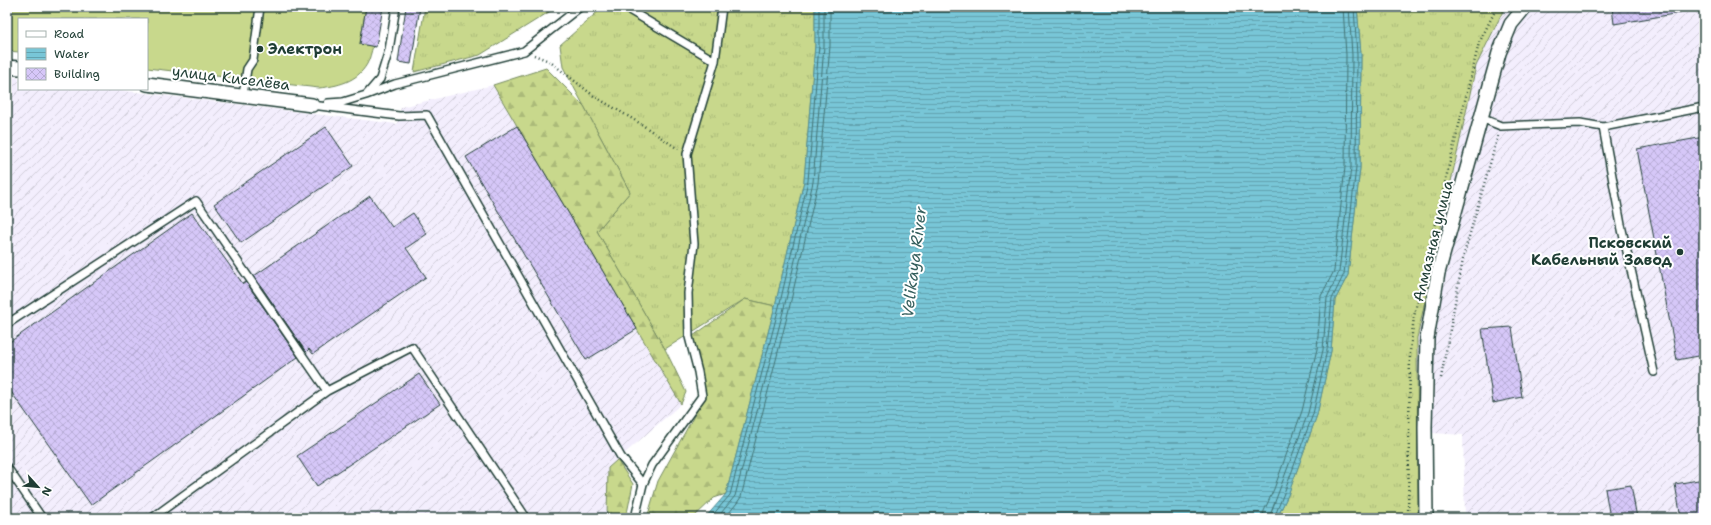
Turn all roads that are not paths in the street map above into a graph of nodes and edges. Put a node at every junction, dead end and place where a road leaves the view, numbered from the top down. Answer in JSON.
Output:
{"nodes":[{"id":1,"x":260,"y":7,"type":"edge"},
{"id":2,"x":396,"y":7,"type":"edge"},
{"id":3,"x":580,"y":7,"type":"edge"},
{"id":4,"x":624,"y":7,"type":"edge"},
{"id":5,"x":722,"y":7,"type":"edge"},
{"id":6,"x":1526,"y":7,"type":"edge"},
{"id":7,"x":715,"y":61,"type":"junction"},
{"id":8,"x":7,"y":67,"type":"edge"},
{"id":9,"x":18,"y":68,"type":"edge"},
{"id":10,"x":148,"y":84,"type":"edge"},
{"id":11,"x":243,"y":95,"type":"junction"},
{"id":12,"x":366,"y":95,"type":"junction"},
{"id":13,"x":312,"y":105,"type":"junction"},
{"id":14,"x":1704,"y":107,"type":"edge"},
{"id":15,"x":1481,"y":118,"type":"junction"},
{"id":16,"x":1603,"y":127,"type":"junction"},
{"id":17,"x":7,"y":324,"type":"edge"},
{"id":18,"x":1654,"y":372,"type":"dead end"},
{"id":19,"x":326,"y":392,"type":"junction"},
{"id":20,"x":7,"y":467,"type":"edge"},
{"id":21,"x":643,"y":484,"type":"junction"},
{"id":22,"x":523,"y":513,"type":"dead end"},
{"id":23,"x":42,"y":518,"type":"edge"},
{"id":24,"x":152,"y":518,"type":"edge"},
{"id":25,"x":635,"y":518,"type":"edge"},
{"id":26,"x":1426,"y":518,"type":"edge"}],
"edges":[{"from":1,"to":11,"type":"lane"},
{"from":2,"to":12,"type":"lane"},
{"from":3,"to":12,"type":"lane"},
{"from":4,"to":7,"type":"lane"},
{"from":5,"to":7,"type":"lane"},
{"from":6,"to":15,"type":"street","name":"Алмазная улица"},
{"from":7,"to":21,"type":"lane"},
{"from":8,"to":9,"type":"street"},
{"from":10,"to":11,"type":"street","name":"улица Киселёва"},
{"from":11,"to":13,"type":"street","name":"улица Киселёва"},
{"from":12,"to":13,"type":"lane"},
{"from":13,"to":21,"type":"lane"},
{"from":14,"to":16,"type":"lane"},
{"from":15,"to":16,"type":"lane"},
{"from":15,"to":26,"type":"street","name":"Алмазная улица"},
{"from":16,"to":18,"type":"lane"},
{"from":17,"to":19,"type":"lane"},
{"from":19,"to":22,"type":"lane"},
{"from":19,"to":24,"type":"lane"},
{"from":20,"to":23,"type":"lane"},
{"from":21,"to":25,"type":"lane"}]}
